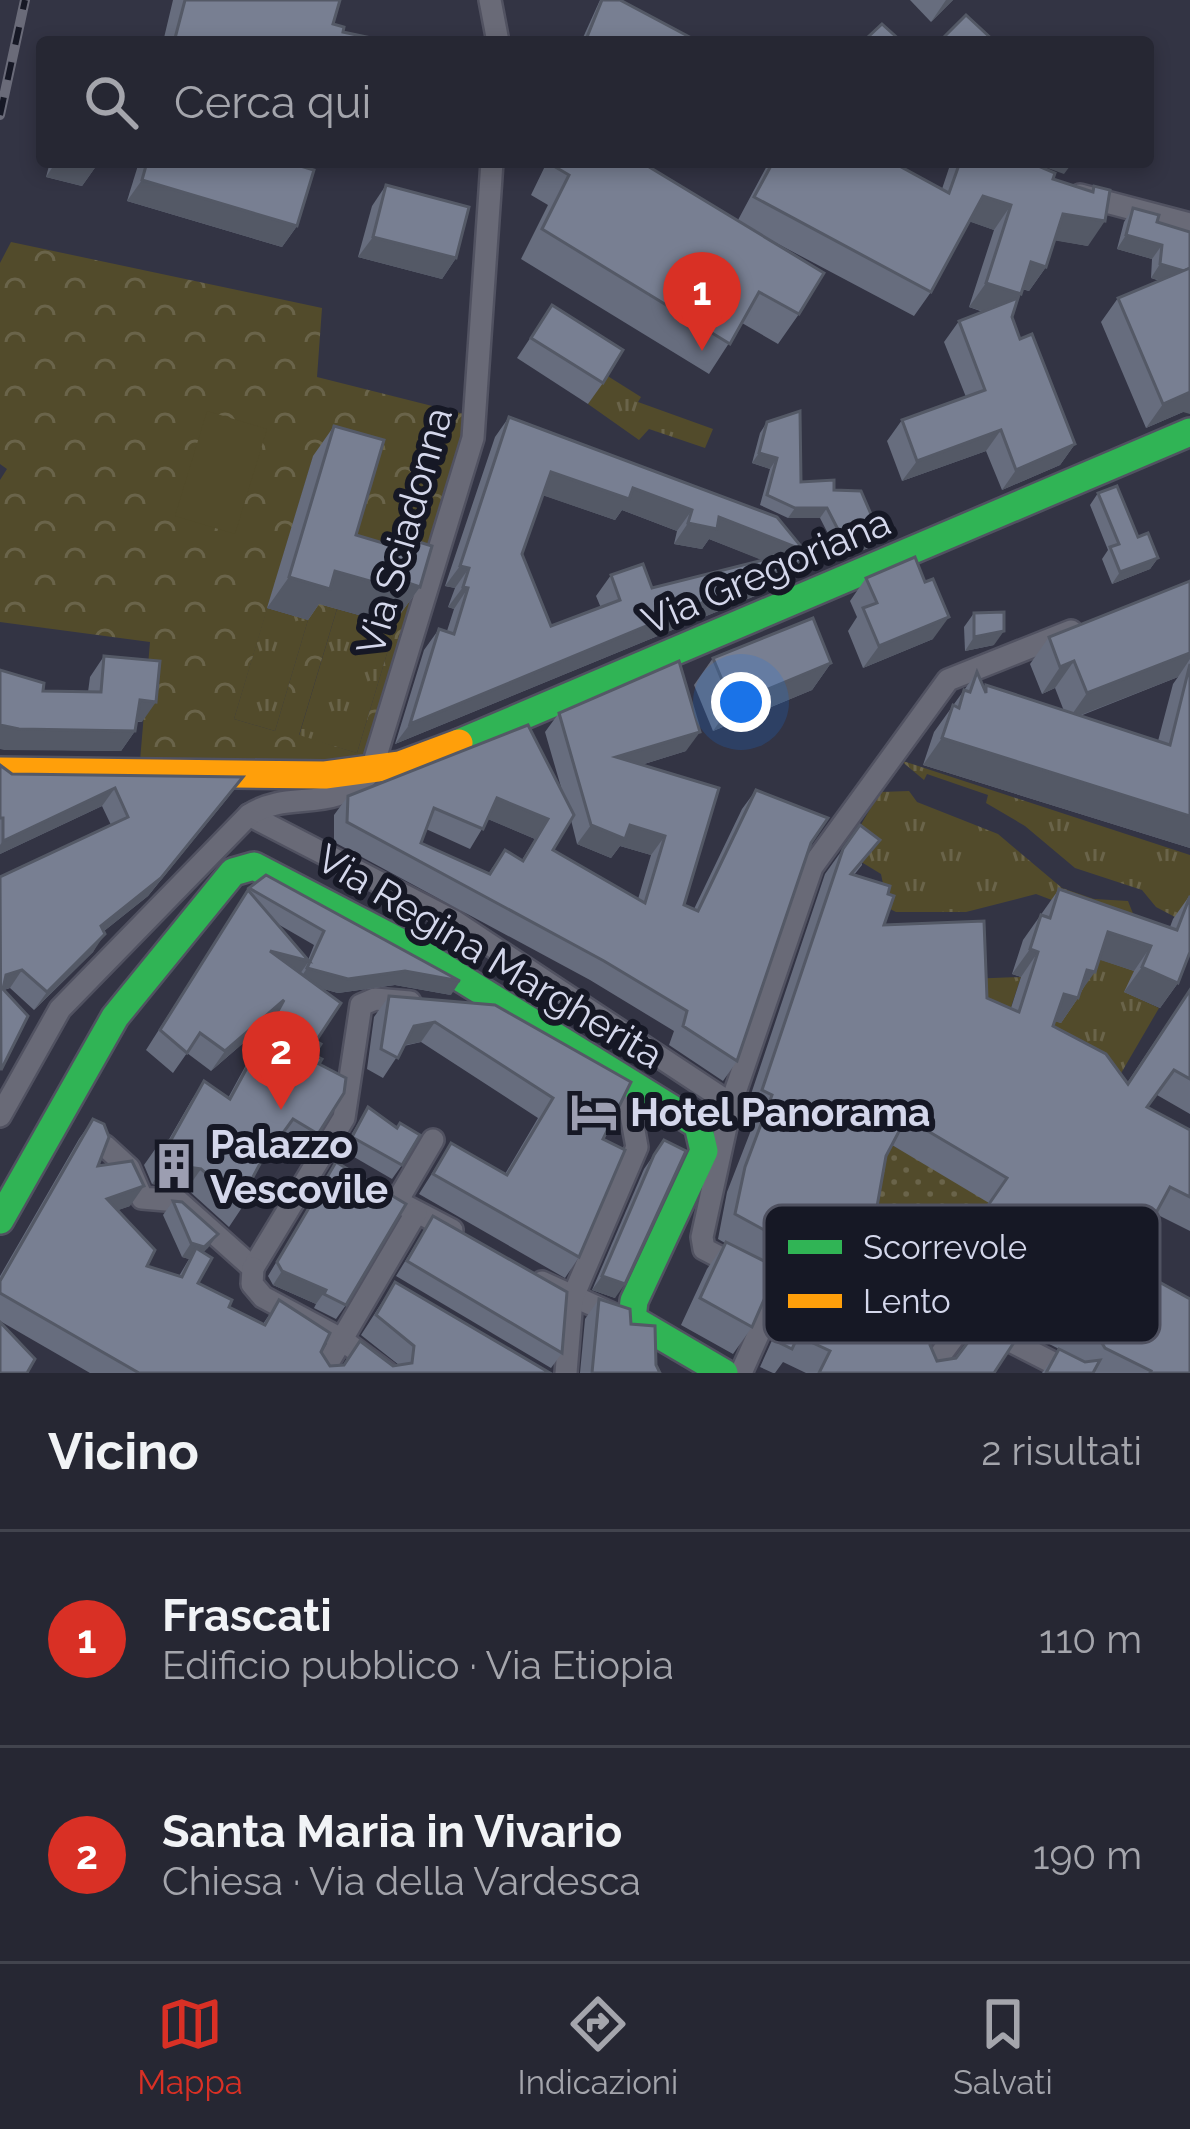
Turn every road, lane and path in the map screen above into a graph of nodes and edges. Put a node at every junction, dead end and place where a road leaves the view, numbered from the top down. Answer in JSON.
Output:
{"nodes":[{"id":1,"x":490,"y":0,"type":"edge"},
{"id":2,"x":497,"y":35,"type":"edge"},
{"id":3,"x":491,"y":168,"type":"edge"},
{"id":4,"x":1063,"y":190,"type":"edge"},
{"id":5,"x":1190,"y":224,"type":"edge"},
{"id":6,"x":1190,"y":432,"type":"edge"},
{"id":7,"x":1091,"y":624,"type":"edge"},
{"id":8,"x":0,"y":771,"type":"edge"},
{"id":9,"x":370,"y":772,"type":"junction"},
{"id":10,"x":249,"y":814,"type":"junction"},
{"id":11,"x":431,"y":1006,"type":"edge"},
{"id":12,"x":640,"y":1091,"type":"junction"},
{"id":13,"x":731,"y":1104,"type":"junction"},
{"id":14,"x":0,"y":1116,"type":"edge"},
{"id":15,"x":433,"y":1140,"type":"dead end"},
{"id":16,"x":104,"y":1146,"type":"edge"},
{"id":17,"x":341,"y":1168,"type":"junction"},
{"id":18,"x":406,"y":1208,"type":"junction"},
{"id":19,"x":0,"y":1220,"type":"edge"},
{"id":20,"x":477,"y":1244,"type":"edge"},
{"id":21,"x":253,"y":1268,"type":"junction"},
{"id":22,"x":528,"y":1274,"type":"edge"},
{"id":23,"x":764,"y":1278,"type":"edge"},
{"id":24,"x":572,"y":1299,"type":"junction"},
{"id":25,"x":632,"y":1319,"type":"junction"},
{"id":26,"x":764,"y":1325,"type":"edge"},
{"id":27,"x":341,"y":1339,"type":"junction"},
{"id":28,"x":949,"y":1343,"type":"edge"},
{"id":29,"x":1014,"y":1343,"type":"edge"},
{"id":30,"x":322,"y":1373,"type":"edge"},
{"id":31,"x":387,"y":1373,"type":"edge"},
{"id":32,"x":566,"y":1373,"type":"edge"},
{"id":33,"x":724,"y":1373,"type":"edge"},
{"id":34,"x":741,"y":1373,"type":"edge"},
{"id":35,"x":927,"y":1373,"type":"edge"},
{"id":36,"x":1073,"y":1373,"type":"edge"}],
"edges":[{"from":1,"to":2,"type":"street"},
{"from":3,"to":9,"type":"street","name":"Via Sciadonna"},
{"from":4,"to":5,"type":"street"},
{"from":6,"to":9,"type":"street","name":"Via Gregoriana"},
{"from":7,"to":13,"type":"street"},
{"from":8,"to":9,"type":"street","name":"Via Gregoriana"},
{"from":9,"to":10,"type":"street"},
{"from":10,"to":13,"type":"street"},
{"from":10,"to":14,"type":"street"},
{"from":11,"to":17,"type":"street"},
{"from":12,"to":19,"type":"street","name":"Via Regina Margherita"},
{"from":12,"to":24,"type":"street"},
{"from":12,"to":25,"type":"street","name":"Via Regina Margherita"},
{"from":13,"to":23,"type":"street"},
{"from":15,"to":18,"type":"street"},
{"from":16,"to":21,"type":"street"},
{"from":17,"to":18,"type":"street"},
{"from":17,"to":21,"type":"street"},
{"from":18,"to":20,"type":"street"},
{"from":18,"to":27,"type":"street"},
{"from":21,"to":27,"type":"street"},
{"from":22,"to":24,"type":"street"},
{"from":24,"to":25,"type":"street"},
{"from":24,"to":32,"type":"street"},
{"from":25,"to":33,"type":"street"},
{"from":26,"to":34,"type":"street"},
{"from":27,"to":30,"type":"street"},
{"from":27,"to":31,"type":"street"},
{"from":28,"to":35,"type":"street"},
{"from":29,"to":36,"type":"street"}]}
